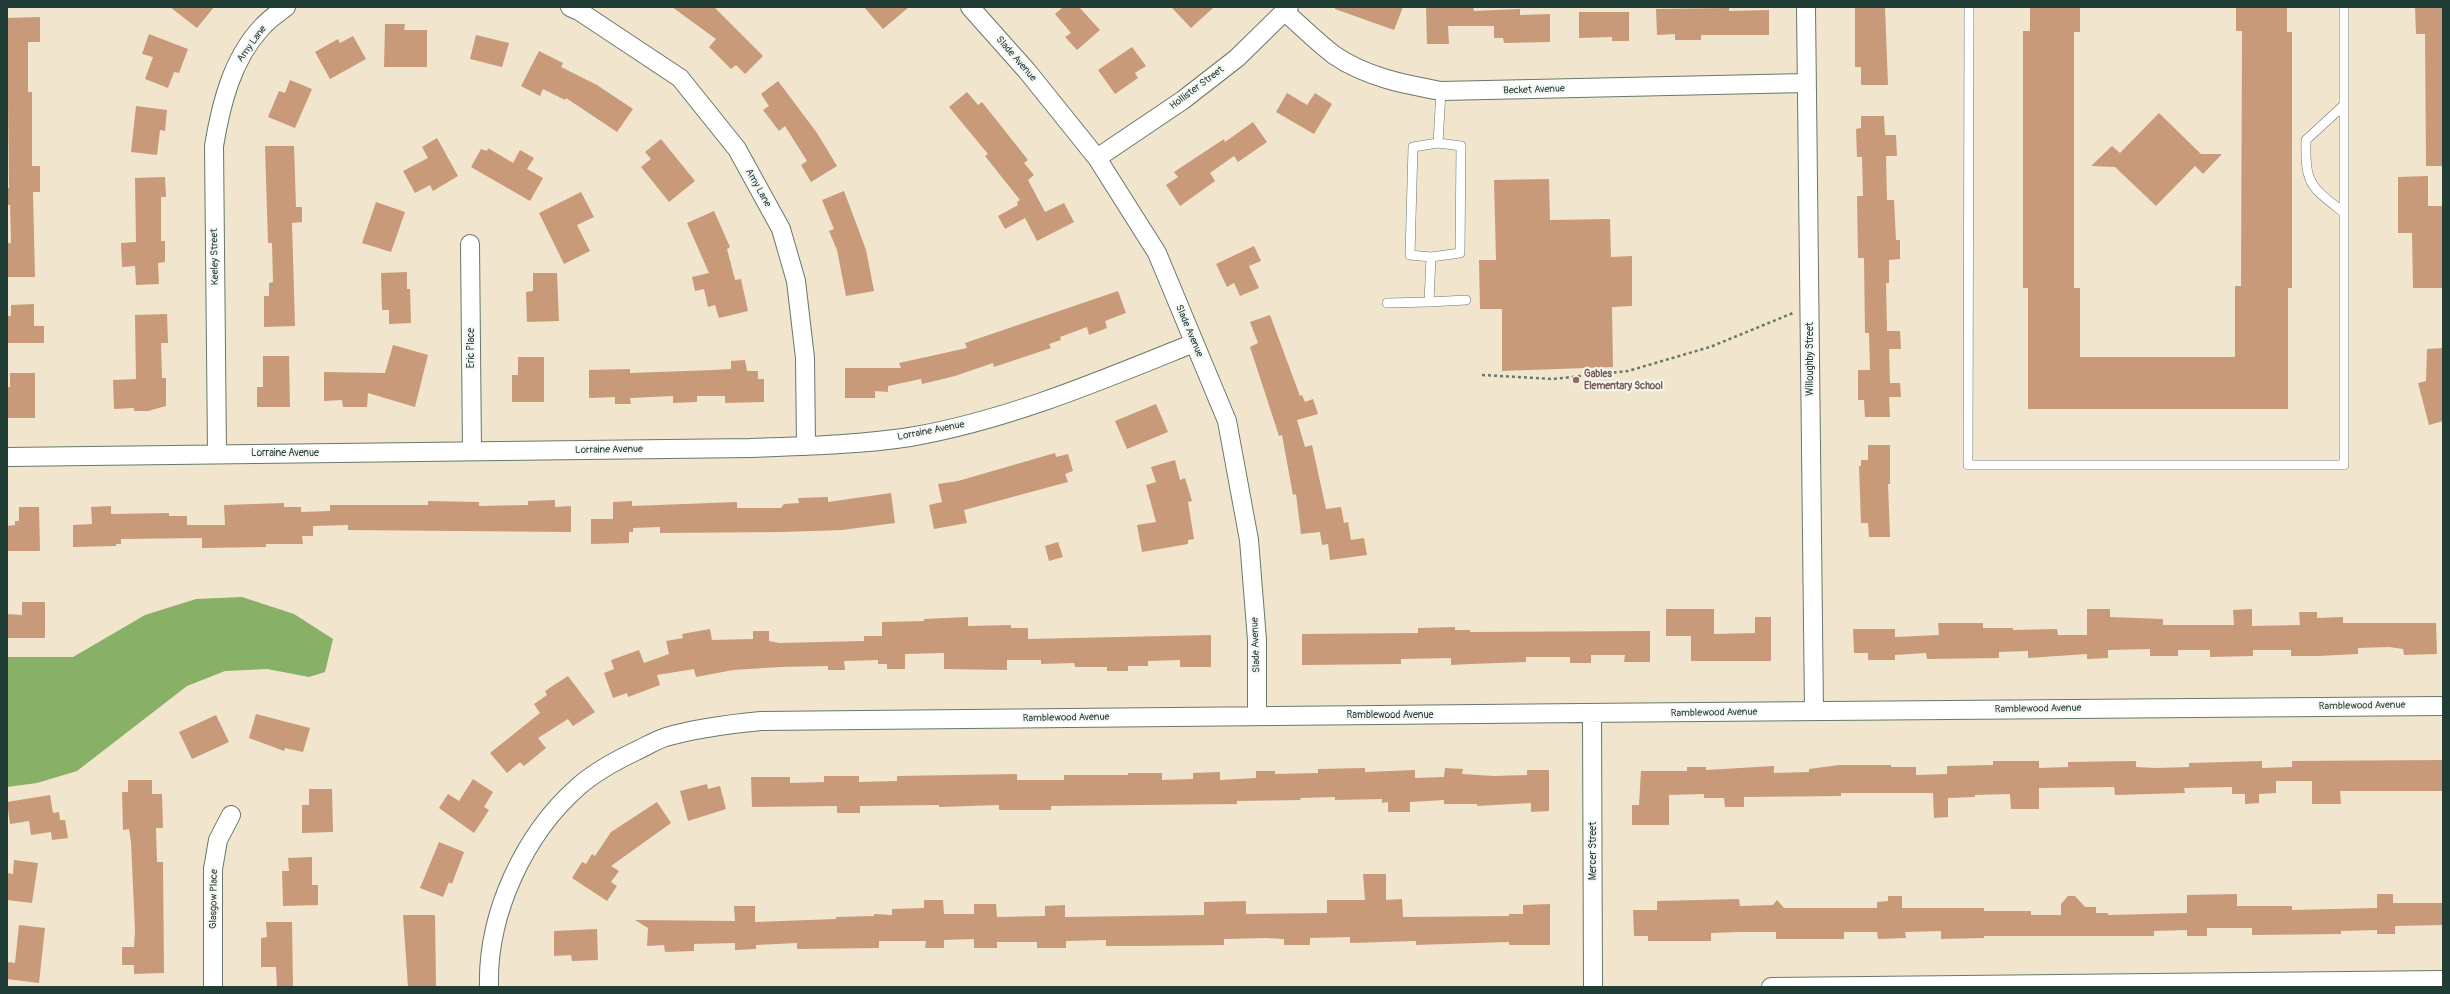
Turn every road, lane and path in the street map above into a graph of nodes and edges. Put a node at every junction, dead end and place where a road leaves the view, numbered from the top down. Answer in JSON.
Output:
{"nodes":[{"id":1,"x":286,"y":7,"type":"edge"},
{"id":2,"x":570,"y":7,"type":"edge"},
{"id":3,"x":970,"y":7,"type":"edge"},
{"id":4,"x":1806,"y":7,"type":"edge"},
{"id":5,"x":1969,"y":7,"type":"edge"},
{"id":6,"x":2344,"y":7,"type":"edge"},
{"id":7,"x":1287,"y":10,"type":"edge"},
{"id":8,"x":236,"y":65,"type":"joint"},
{"id":9,"x":1806,"y":83,"type":"junction"},
{"id":10,"x":1441,"y":91,"type":"junction"},
{"id":11,"x":2344,"y":105,"type":"junction"},
{"id":12,"x":1438,"y":143,"type":"junction"},
{"id":13,"x":1097,"y":158,"type":"junction"},
{"id":14,"x":2343,"y":212,"type":"junction"},
{"id":15,"x":470,"y":244,"type":"dead end"},
{"id":16,"x":1431,"y":257,"type":"junction"},
{"id":17,"x":1466,"y":300,"type":"dead end"},
{"id":18,"x":1429,"y":302,"type":"junction"},
{"id":19,"x":1387,"y":303,"type":"dead end"},
{"id":20,"x":1810,"y":306,"type":"junction"},
{"id":21,"x":1194,"y":343,"type":"junction"},
{"id":22,"x":1482,"y":375,"type":"dead end"},
{"id":23,"x":806,"y":446,"type":"junction"},
{"id":24,"x":472,"y":451,"type":"junction"},
{"id":25,"x":217,"y":453,"type":"junction"},
{"id":26,"x":7,"y":456,"type":"edge"},
{"id":27,"x":2443,"y":706,"type":"edge"},
{"id":28,"x":1814,"y":711,"type":"junction"},
{"id":29,"x":1592,"y":714,"type":"junction"},
{"id":30,"x":1257,"y":715,"type":"junction"},
{"id":31,"x":231,"y":815,"type":"dead end"},
{"id":32,"x":2443,"y":980,"type":"edge"},
{"id":33,"x":213,"y":987,"type":"edge"},
{"id":34,"x":489,"y":987,"type":"edge"},
{"id":35,"x":1593,"y":987,"type":"edge"},
{"id":36,"x":1771,"y":987,"type":"edge"}],
"edges":[{"from":1,"to":8,"type":"street","name":"Amy Lane"},
{"from":2,"to":23,"type":"street","name":"Amy Lane"},
{"from":3,"to":13,"type":"street","name":"Slade Avenue"},
{"from":4,"to":9,"type":"street","name":"Willoughby Street"},
{"from":5,"to":14,"type":"lane"},
{"from":6,"to":11,"type":"lane"},
{"from":7,"to":10,"type":"street","name":"Becket Avenue"},
{"from":7,"to":13,"type":"street","name":"Hollister Street"},
{"from":8,"to":25,"type":"street","name":"Keeley Street"},
{"from":9,"to":10,"type":"street","name":"Becket Avenue"},
{"from":9,"to":20,"type":"street","name":"Willoughby Street"},
{"from":10,"to":12,"type":"lane"},
{"from":11,"to":14,"type":"lane"},
{"from":11,"to":14,"type":"lane"},
{"from":12,"to":16,"type":"lane"},
{"from":12,"to":16,"type":"lane"},
{"from":13,"to":21,"type":"street","name":"Slade Avenue"},
{"from":15,"to":24,"type":"street","name":"Eric Place"},
{"from":16,"to":18,"type":"lane"},
{"from":17,"to":18,"type":"lane"},
{"from":18,"to":19,"type":"lane"},
{"from":20,"to":22,"type":"path"},
{"from":20,"to":28,"type":"street","name":"Willoughby Street"},
{"from":21,"to":23,"type":"street","name":"Lorraine Avenue"},
{"from":21,"to":30,"type":"street","name":"Slade Avenue"},
{"from":23,"to":24,"type":"street","name":"Lorraine Avenue"},
{"from":24,"to":25,"type":"street","name":"Lorraine Avenue"},
{"from":25,"to":26,"type":"street","name":"Lorraine Avenue"},
{"from":27,"to":28,"type":"street","name":"Ramblewood Avenue"},
{"from":28,"to":29,"type":"street","name":"Ramblewood Avenue"},
{"from":29,"to":30,"type":"street","name":"Ramblewood Avenue"},
{"from":29,"to":35,"type":"street","name":"Mercer Street"},
{"from":30,"to":34,"type":"street","name":"Ramblewood Avenue"},
{"from":31,"to":33,"type":"street","name":"Glasgow Place"},
{"from":32,"to":36,"type":"street"}]}
